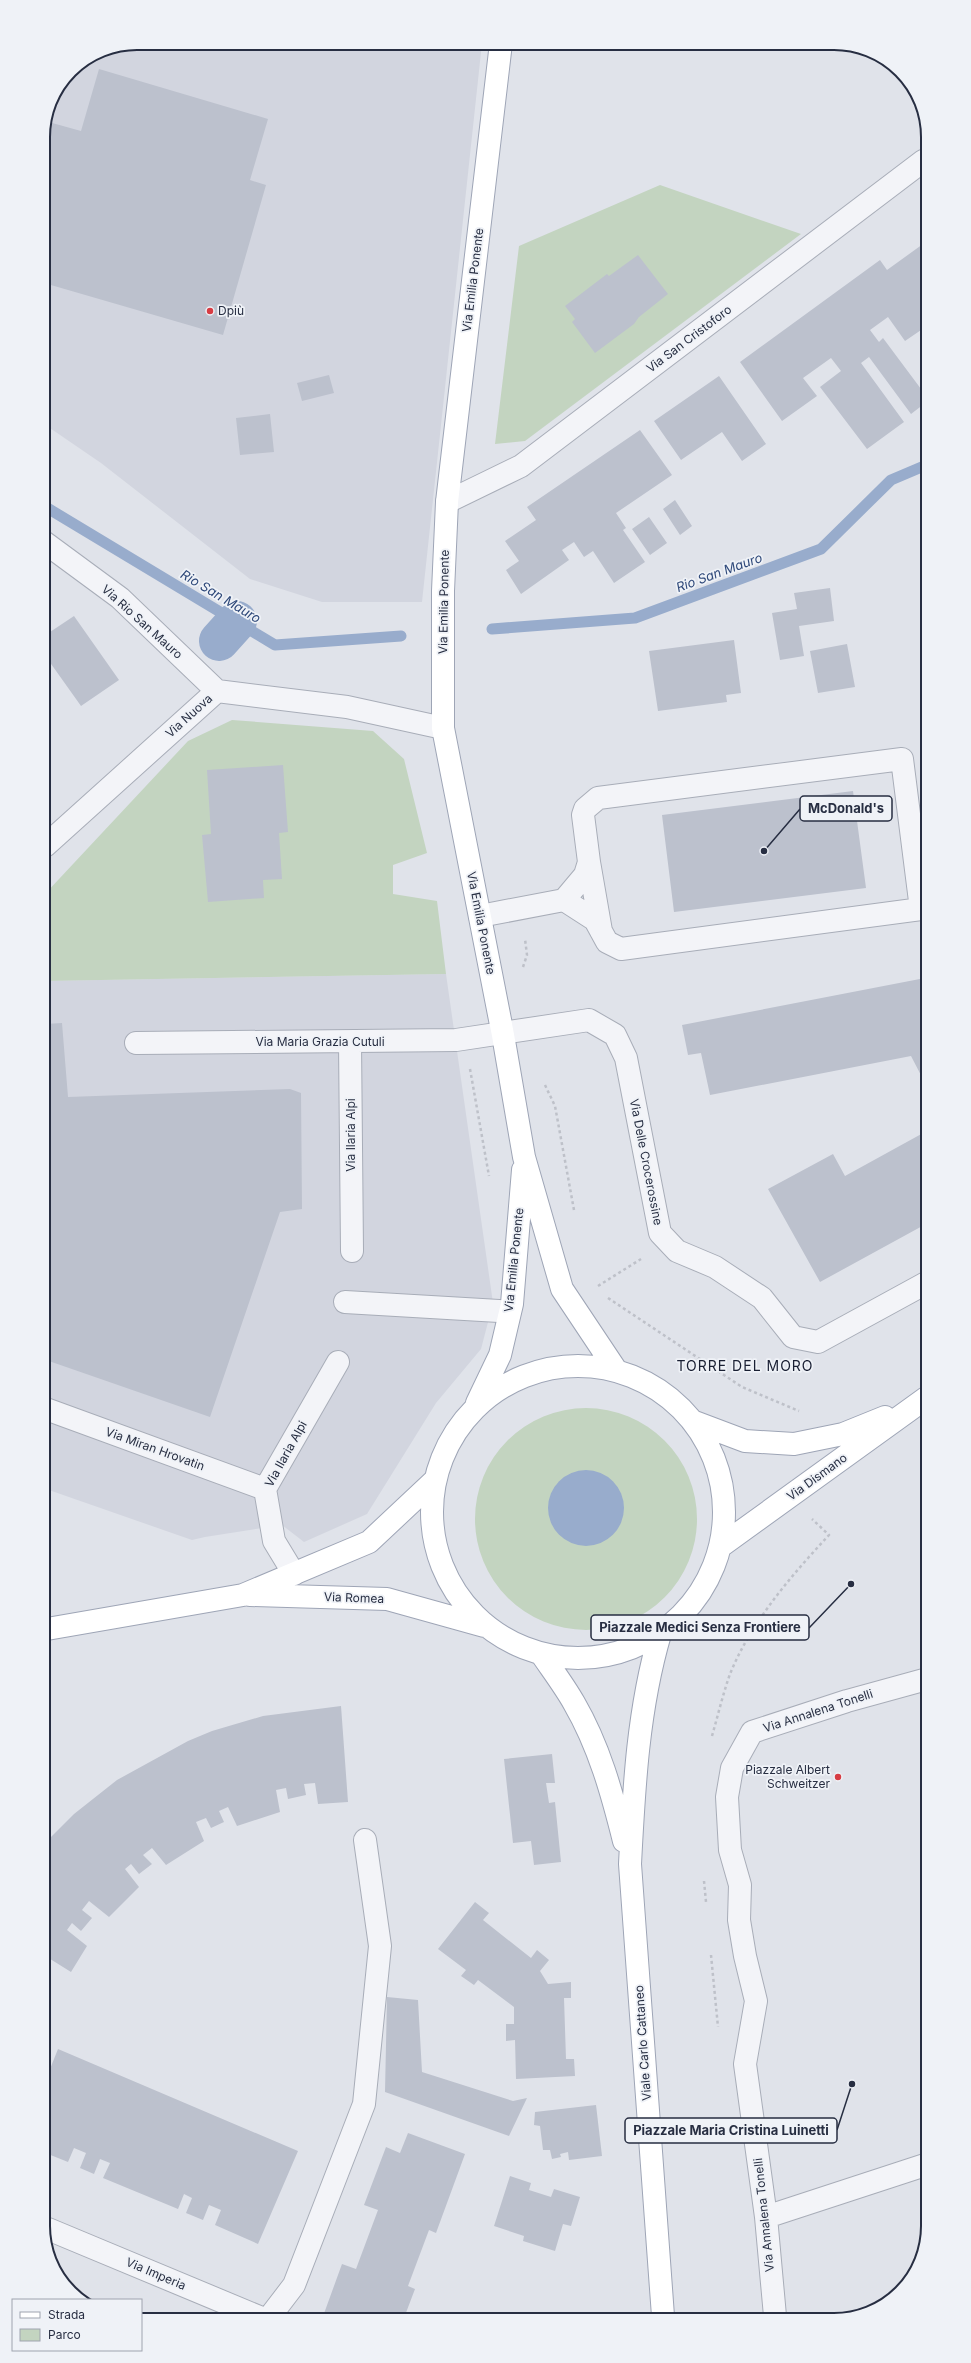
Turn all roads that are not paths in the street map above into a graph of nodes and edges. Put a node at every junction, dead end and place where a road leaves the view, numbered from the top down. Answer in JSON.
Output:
{"nodes":[{"id":1,"x":499,"y":50,"type":"edge"},
{"id":2,"x":921,"y":163,"type":"edge"},
{"id":3,"x":447,"y":502,"type":"junction"},
{"id":4,"x":50,"y":546,"type":"edge"},
{"id":5,"x":217,"y":691,"type":"junction"},
{"id":6,"x":443,"y":728,"type":"junction"},
{"id":7,"x":50,"y":841,"type":"edge"},
{"id":8,"x":589,"y":862,"type":"junction"},
{"id":9,"x":564,"y":900,"type":"junction"},
{"id":10,"x":480,"y":916,"type":"junction"},
{"id":11,"x":601,"y":931,"type":"junction"},
{"id":12,"x":503,"y":1035,"type":"junction"},
{"id":13,"x":350,"y":1042,"type":"junction"},
{"id":14,"x":136,"y":1043,"type":"dead end"},
{"id":15,"x":524,"y":1157,"type":"junction"},
{"id":16,"x":352,"y":1251,"type":"dead end"},
{"id":17,"x":921,"y":1286,"type":"edge"},
{"id":18,"x":345,"y":1302,"type":"dead end"},
{"id":19,"x":499,"y":1311,"type":"dead end"},
{"id":20,"x":338,"y":1362,"type":"dead end"},
{"id":21,"x":616,"y":1370,"type":"junction"},
{"id":22,"x":919,"y":1402,"type":"edge"},
{"id":23,"x":476,"y":1406,"type":"junction"},
{"id":24,"x":50,"y":1410,"type":"edge"},
{"id":25,"x":692,"y":1421,"type":"junction"},
{"id":26,"x":434,"y":1481,"type":"junction"},
{"id":27,"x":265,"y":1489,"type":"junction"},
{"id":28,"x":721,"y":1546,"type":"junction"},
{"id":29,"x":294,"y":1574,"type":"junction"},
{"id":30,"x":243,"y":1595,"type":"junction"},
{"id":31,"x":485,"y":1626,"type":"junction"},
{"id":32,"x":50,"y":1628,"type":"edge"},
{"id":33,"x":660,"y":1634,"type":"junction"},
{"id":34,"x":542,"y":1655,"type":"junction"},
{"id":35,"x":921,"y":1681,"type":"edge"},
{"id":36,"x":364,"y":1840,"type":"dead end"},
{"id":37,"x":630,"y":1864,"type":"junction"},
{"id":38,"x":921,"y":2166,"type":"edge"},
{"id":39,"x":766,"y":2217,"type":"junction"},
{"id":40,"x":50,"y":2230,"type":"edge"},
{"id":41,"x":250,"y":2313,"type":"edge"},
{"id":42,"x":273,"y":2313,"type":"edge"},
{"id":43,"x":663,"y":2313,"type":"edge"},
{"id":44,"x":775,"y":2313,"type":"edge"}],
"edges":[{"from":1,"to":3,"type":"main road","name":"Via Emilia Ponente"},
{"from":2,"to":3,"type":"street","name":"Via San Cristoforo"},
{"from":3,"to":6,"type":"main road","name":"Via Emilia Ponente"},
{"from":4,"to":5,"type":"street","name":"Via Rio San Mauro"},
{"from":5,"to":6,"type":"street","name":"Via Nuova"},
{"from":5,"to":7,"type":"street","name":"Via Nuova"},
{"from":6,"to":10,"type":"main road","name":"Via Emilia Ponente"},
{"from":8,"to":9,"type":"street"},
{"from":8,"to":11,"type":"street"},
{"from":8,"to":11,"type":"street"},
{"from":9,"to":10,"type":"street"},
{"from":9,"to":11,"type":"street"},
{"from":10,"to":12,"type":"main road","name":"Via Emilia Ponente"},
{"from":12,"to":13,"type":"street","name":"Via Maria Grazia Cutuli"},
{"from":12,"to":15,"type":"main road","name":"Via Emilia Ponente"},
{"from":12,"to":17,"type":"street","name":"Via Delle Crocerossine"},
{"from":13,"to":14,"type":"street","name":"Via Maria Grazia Cutuli"},
{"from":13,"to":16,"type":"street","name":"Via Ilaria Alpi"},
{"from":15,"to":21,"type":"main road","name":"Via Emilia Ponente"},
{"from":15,"to":23,"type":"main road","name":"Via Emilia Ponente"},
{"from":18,"to":19,"type":"street"},
{"from":20,"to":27,"type":"street","name":"Via Ilaria Alpi"},
{"from":21,"to":23,"type":"main road"},
{"from":21,"to":25,"type":"main road"},
{"from":22,"to":25,"type":"main road","name":"Via Dismano"},
{"from":22,"to":28,"type":"main road","name":"Via Dismano"},
{"from":23,"to":26,"type":"main road"},
{"from":24,"to":27,"type":"street","name":"Via Miran Hrovatin"},
{"from":25,"to":28,"type":"main road"},
{"from":26,"to":29,"type":"main road","name":"Via Romea"},
{"from":26,"to":31,"type":"main road"},
{"from":27,"to":29,"type":"street","name":"Via Ilaria Alpi"},
{"from":28,"to":33,"type":"main road"},
{"from":29,"to":30,"type":"main road","name":"Via Romea"},
{"from":30,"to":31,"type":"main road","name":"Via Romea"},
{"from":30,"to":32,"type":"main road","name":"Via Romea"},
{"from":31,"to":34,"type":"main road"},
{"from":33,"to":34,"type":"main road"},
{"from":33,"to":37,"type":"main road","name":"Viale Carlo Cattaneo"},
{"from":34,"to":37,"type":"main road","name":"Viale Carlo Cattaneo"},
{"from":35,"to":39,"type":"street","name":"Via Annalena Tonelli"},
{"from":36,"to":42,"type":"street"},
{"from":37,"to":43,"type":"main road","name":"Viale Carlo Cattaneo"},
{"from":38,"to":39,"type":"street"},
{"from":39,"to":44,"type":"street","name":"Via Annalena Tonelli"},
{"from":40,"to":41,"type":"street","name":"Via Imperia"}]}
